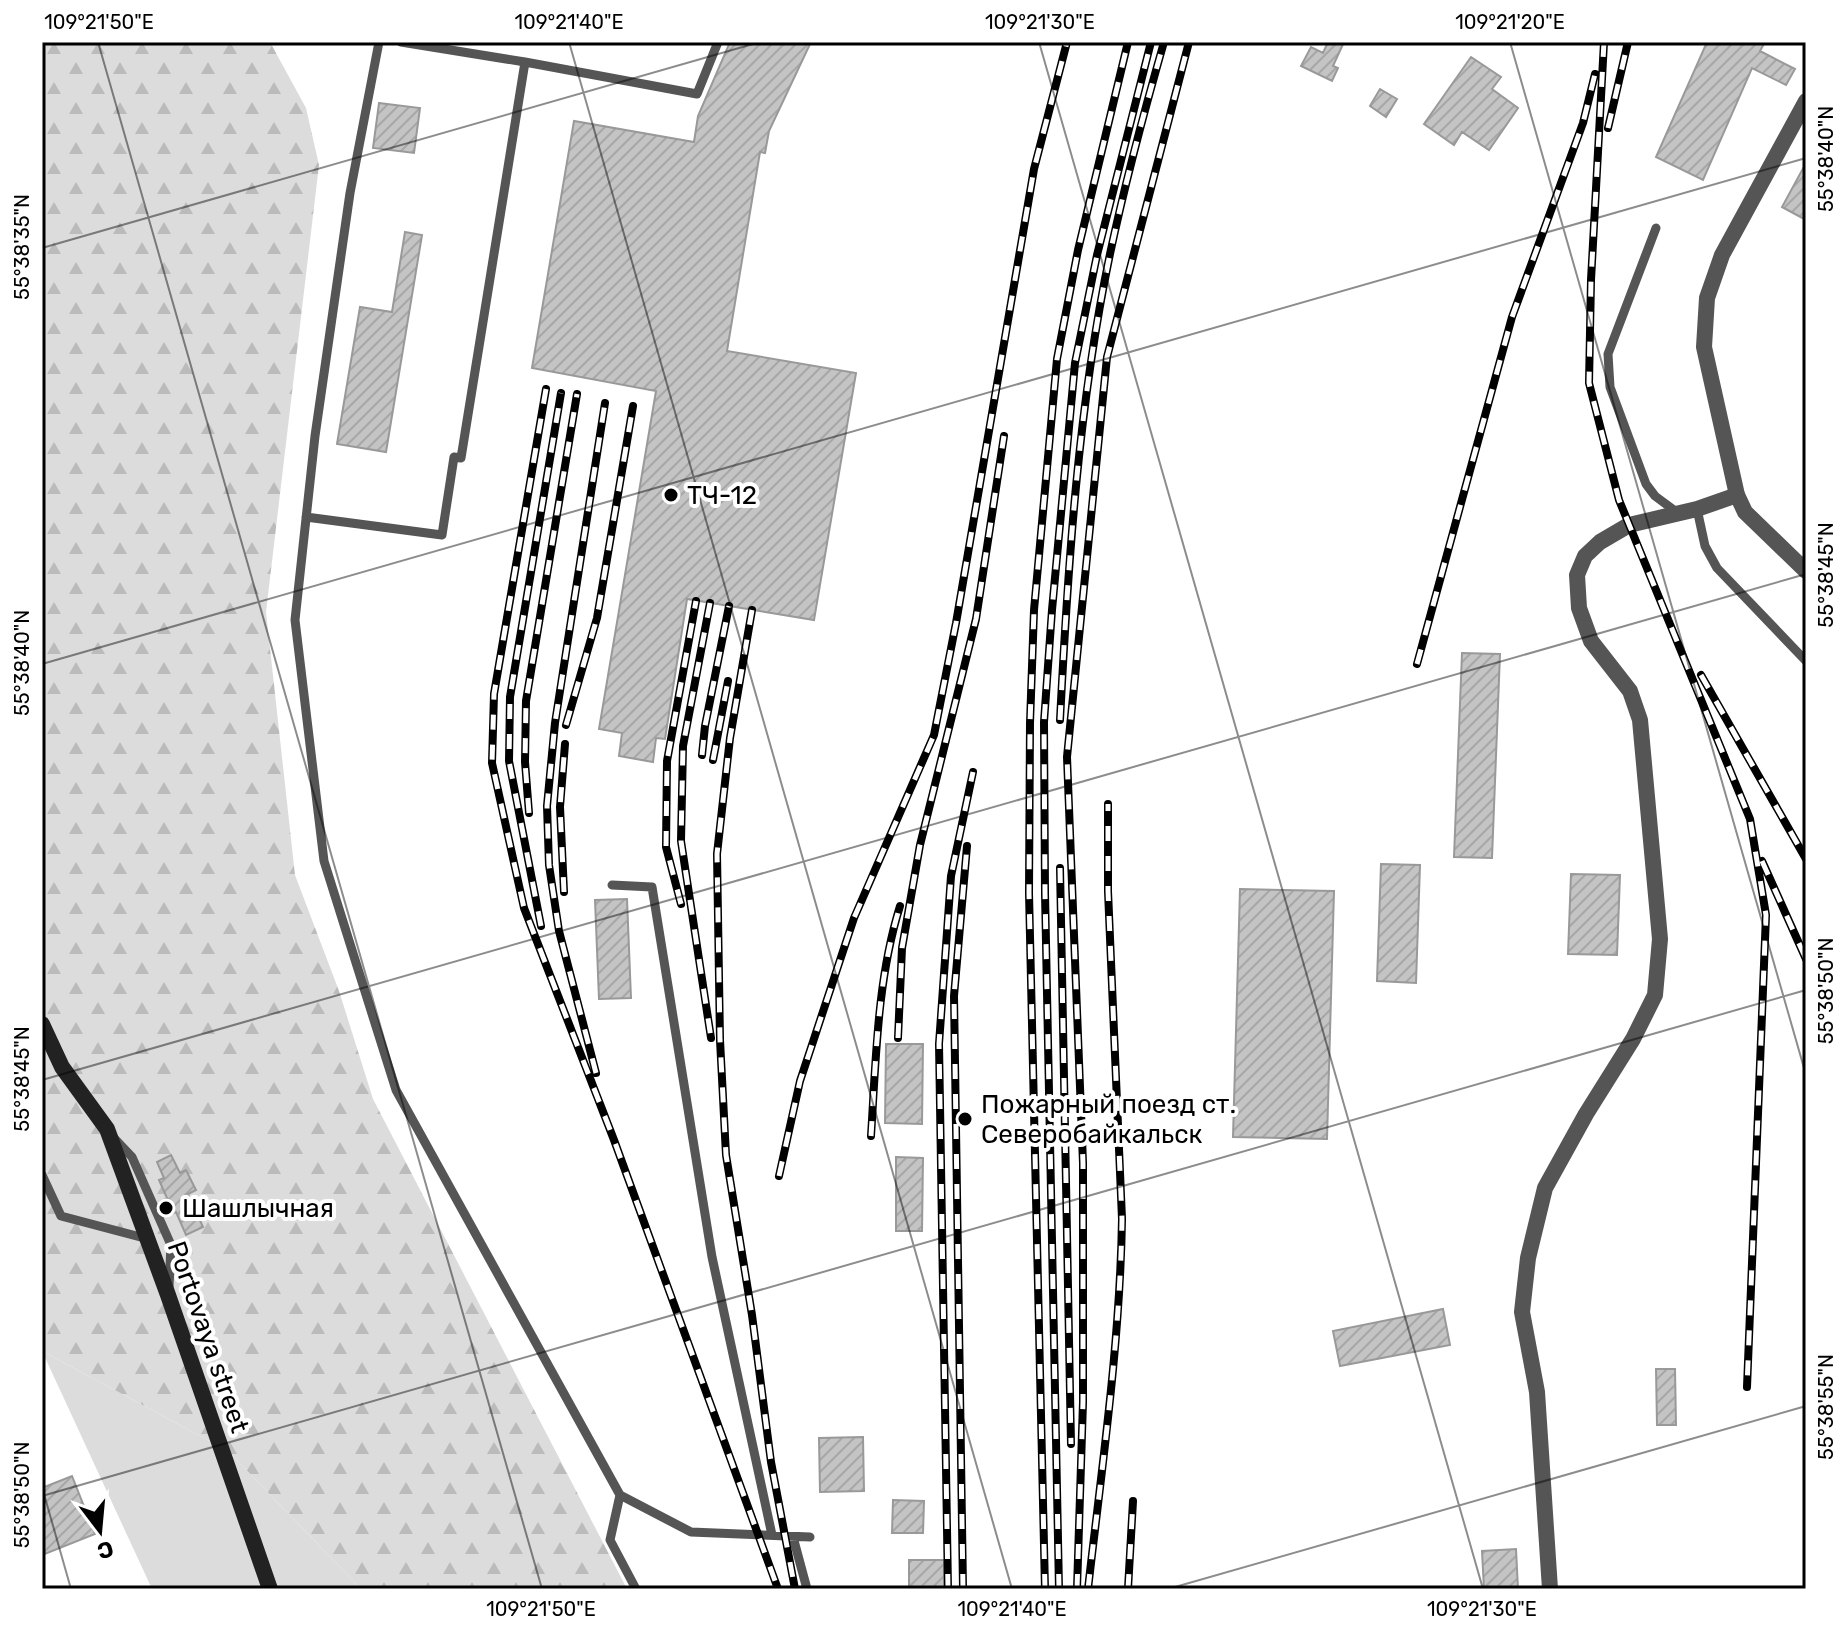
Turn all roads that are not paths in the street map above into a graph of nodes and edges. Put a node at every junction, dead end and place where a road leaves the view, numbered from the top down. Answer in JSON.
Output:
{"nodes":[{"id":1,"x":379,"y":42,"type":"edge"},
{"id":2,"x":401,"y":42,"type":"edge"},
{"id":3,"x":718,"y":42,"type":"edge"},
{"id":4,"x":525,"y":62,"type":"junction"},
{"id":5,"x":1806,"y":101,"type":"edge"},
{"id":6,"x":1656,"y":228,"type":"dead end"},
{"id":7,"x":1737,"y":495,"type":"junction"},
{"id":8,"x":1697,"y":509,"type":"junction"},
{"id":9,"x":1678,"y":513,"type":"junction"},
{"id":10,"x":306,"y":517,"type":"junction"},
{"id":11,"x":1806,"y":571,"type":"edge"},
{"id":12,"x":1806,"y":661,"type":"edge"},
{"id":13,"x":612,"y":885,"type":"dead end"},
{"id":14,"x":42,"y":1024,"type":"edge"},
{"id":15,"x":107,"y":1129,"type":"junction"},
{"id":16,"x":42,"y":1175,"type":"edge"},
{"id":17,"x":148,"y":1239,"type":"junction"},
{"id":18,"x":168,"y":1295,"type":"junction"},
{"id":19,"x":620,"y":1495,"type":"junction"},
{"id":20,"x":772,"y":1535,"type":"junction"},
{"id":21,"x":793,"y":1537,"type":"junction"},
{"id":22,"x":810,"y":1537,"type":"dead end"},
{"id":23,"x":270,"y":1589,"type":"edge"},
{"id":24,"x":636,"y":1589,"type":"edge"},
{"id":25,"x":807,"y":1589,"type":"edge"},
{"id":26,"x":1550,"y":1589,"type":"edge"}],
"edges":[{"from":1,"to":10,"type":"lane"},
{"from":2,"to":4,"type":"lane"},
{"from":3,"to":4,"type":"lane"},
{"from":4,"to":10,"type":"lane"},
{"from":5,"to":7,"type":"street"},
{"from":6,"to":9,"type":"lane"},
{"from":7,"to":8,"type":"street"},
{"from":7,"to":11,"type":"street"},
{"from":8,"to":9,"type":"street"},
{"from":8,"to":12,"type":"lane"},
{"from":9,"to":26,"type":"street"},
{"from":10,"to":19,"type":"lane"},
{"from":13,"to":20,"type":"lane"},
{"from":14,"to":15,"type":"main road","name":"Portovaya street"},
{"from":15,"to":17,"type":"main road","name":"Portovaya street"},
{"from":15,"to":18,"type":"lane"},
{"from":16,"to":17,"type":"lane"},
{"from":17,"to":18,"type":"main road","name":"Portovaya street"},
{"from":18,"to":23,"type":"main road","name":"Portovaya street"},
{"from":19,"to":20,"type":"lane"},
{"from":19,"to":24,"type":"lane"},
{"from":20,"to":21,"type":"lane"},
{"from":21,"to":22,"type":"lane"},
{"from":21,"to":25,"type":"lane"}]}
